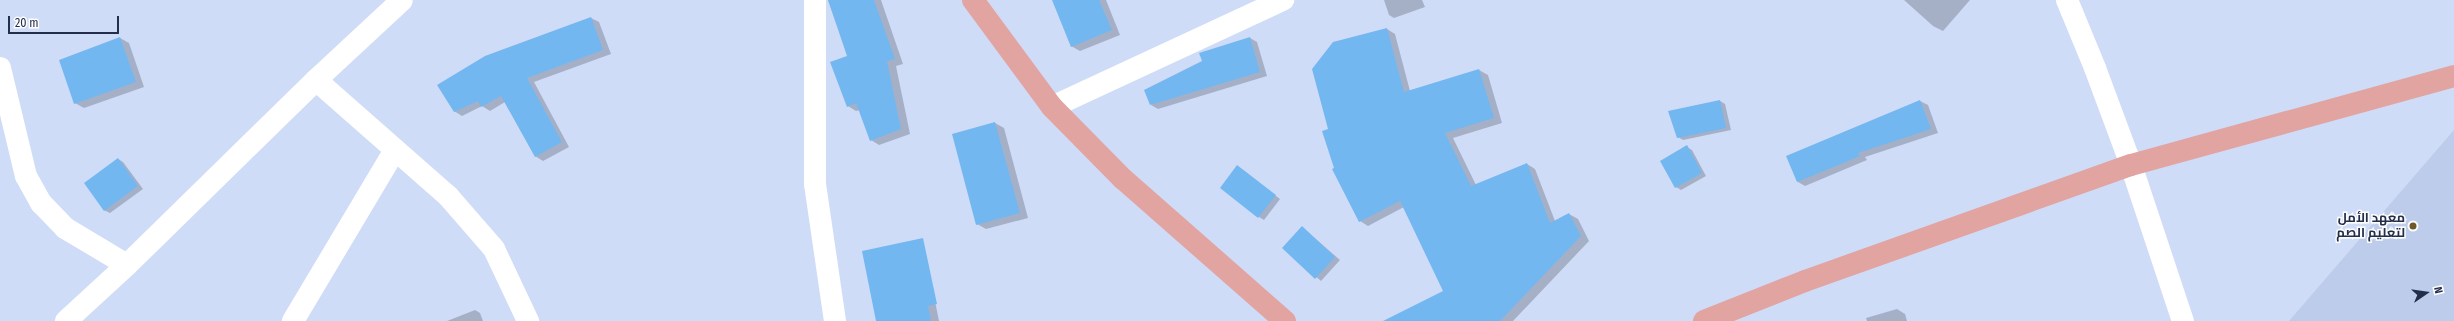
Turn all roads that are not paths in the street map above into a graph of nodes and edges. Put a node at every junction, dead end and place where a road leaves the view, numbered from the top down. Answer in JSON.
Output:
{"nodes":[{"id":1,"x":402,"y":0,"type":"edge"},
{"id":2,"x":815,"y":0,"type":"edge"},
{"id":3,"x":973,"y":0,"type":"edge"},
{"id":4,"x":1283,"y":0,"type":"edge"},
{"id":5,"x":2067,"y":0,"type":"edge"},
{"id":6,"x":0,"y":68,"type":"edge"},
{"id":7,"x":2454,"y":76,"type":"edge"},
{"id":8,"x":316,"y":80,"type":"junction"},
{"id":9,"x":1052,"y":107,"type":"junction"},
{"id":10,"x":395,"y":150,"type":"junction"},
{"id":11,"x":2131,"y":165,"type":"junction"},
{"id":12,"x":127,"y":265,"type":"junction"},
{"id":13,"x":66,"y":321,"type":"edge"},
{"id":14,"x":293,"y":321,"type":"edge"},
{"id":15,"x":528,"y":321,"type":"edge"},
{"id":16,"x":834,"y":321,"type":"edge"},
{"id":17,"x":1285,"y":321,"type":"edge"},
{"id":18,"x":1704,"y":321,"type":"edge"},
{"id":19,"x":2184,"y":321,"type":"edge"}],
"edges":[{"from":1,"to":8,"type":"street"},
{"from":2,"to":16,"type":"street"},
{"from":3,"to":9,"type":"main road"},
{"from":4,"to":9,"type":"street"},
{"from":5,"to":11,"type":"street"},
{"from":6,"to":12,"type":"street"},
{"from":7,"to":11,"type":"main road"},
{"from":8,"to":10,"type":"street"},
{"from":8,"to":12,"type":"street"},
{"from":9,"to":17,"type":"main road"},
{"from":10,"to":14,"type":"street"},
{"from":10,"to":15,"type":"street"},
{"from":11,"to":18,"type":"main road"},
{"from":11,"to":19,"type":"street"},
{"from":12,"to":13,"type":"street"}]}
